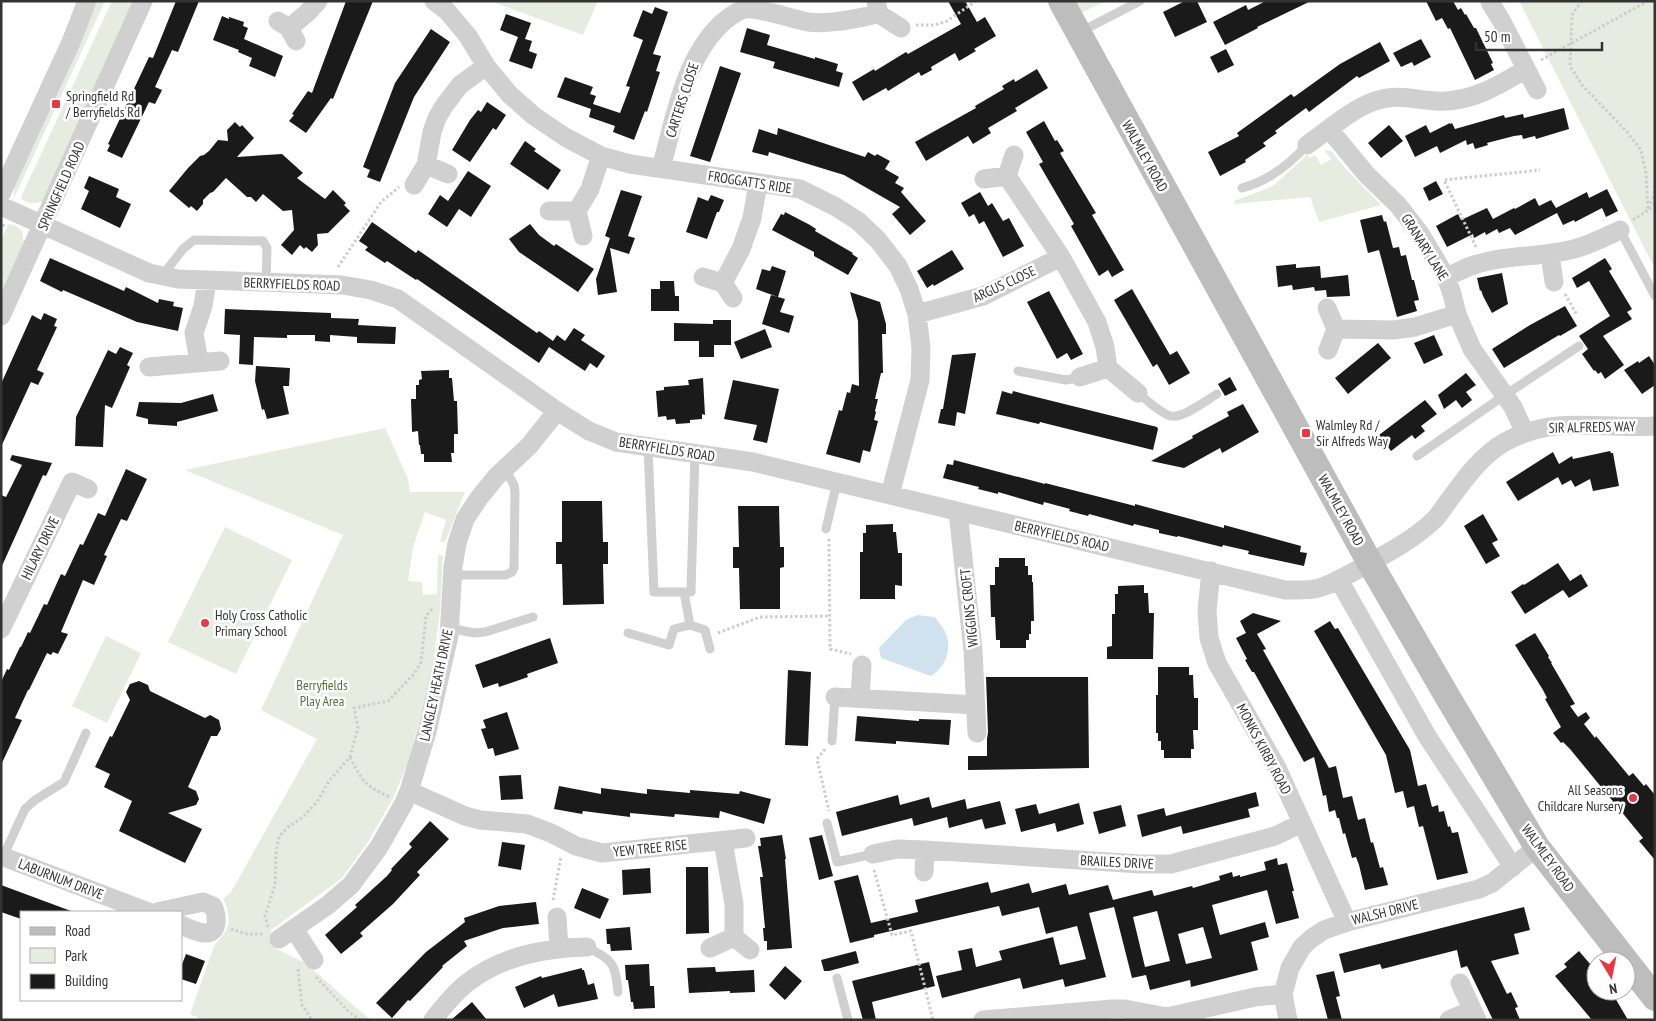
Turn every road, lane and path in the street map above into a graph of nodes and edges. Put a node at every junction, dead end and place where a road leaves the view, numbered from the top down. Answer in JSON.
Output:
{"nodes":[{"id":1,"x":87,"y":1,"type":"edge"},
{"id":2,"x":143,"y":1,"type":"edge"},
{"id":3,"x":318,"y":1,"type":"edge"},
{"id":4,"x":434,"y":1,"type":"edge"},
{"id":5,"x":976,"y":1,"type":"edge"},
{"id":6,"x":1061,"y":1,"type":"edge"},
{"id":7,"x":1140,"y":1,"type":"edge"},
{"id":8,"x":1582,"y":1,"type":"edge"},
{"id":9,"x":1648,"y":1,"type":"edge"},
{"id":10,"x":1490,"y":2,"type":"edge"},
{"id":11,"x":744,"y":5,"type":"edge"},
{"id":12,"x":877,"y":7,"type":"edge"},
{"id":13,"x":901,"y":28,"type":"joint"},
{"id":14,"x":288,"y":30,"type":"dead end"},
{"id":15,"x":1077,"y":33,"type":"junction"},
{"id":16,"x":1570,"y":43,"type":"junction"},
{"id":17,"x":486,"y":66,"type":"junction"},
{"id":18,"x":1526,"y":69,"type":"junction"},
{"id":19,"x":1537,"y":90,"type":"dead end"},
{"id":20,"x":1329,"y":129,"type":"junction"},
{"id":21,"x":1307,"y":145,"type":"joint"},
{"id":22,"x":1014,"y":154,"type":"dead end"},
{"id":23,"x":601,"y":156,"type":"junction"},
{"id":24,"x":426,"y":165,"type":"junction"},
{"id":25,"x":661,"y":168,"type":"junction"},
{"id":26,"x":1540,"y":170,"type":"dead end"},
{"id":27,"x":448,"y":174,"type":"dead end"},
{"id":28,"x":1007,"y":176,"type":"junction"},
{"id":29,"x":984,"y":179,"type":"dead end"},
{"id":30,"x":758,"y":183,"type":"junction"},
{"id":31,"x":414,"y":185,"type":"joint"},
{"id":32,"x":1242,"y":188,"type":"dead end"},
{"id":33,"x":1655,"y":192,"type":"edge"},
{"id":34,"x":1,"y":194,"type":"edge"},
{"id":35,"x":1655,"y":205,"type":"edge"},
{"id":36,"x":1,"y":206,"type":"edge"},
{"id":37,"x":577,"y":210,"type":"junction"},
{"id":38,"x":1648,"y":210,"type":"junction"},
{"id":39,"x":549,"y":211,"type":"dead end"},
{"id":40,"x":43,"y":225,"type":"junction"},
{"id":41,"x":1620,"y":230,"type":"junction"},
{"id":42,"x":583,"y":236,"type":"dead end"},
{"id":43,"x":1550,"y":254,"type":"junction"},
{"id":44,"x":1061,"y":256,"type":"junction"},
{"id":45,"x":1484,"y":263,"type":"junction"},
{"id":46,"x":161,"y":276,"type":"junction"},
{"id":47,"x":703,"y":277,"type":"dead end"},
{"id":48,"x":1446,"y":277,"type":"junction"},
{"id":49,"x":207,"y":281,"type":"junction"},
{"id":50,"x":1554,"y":282,"type":"joint"},
{"id":51,"x":266,"y":283,"type":"junction"},
{"id":52,"x":326,"y":285,"type":"junction"},
{"id":53,"x":1655,"y":296,"type":"edge"},
{"id":54,"x":1327,"y":308,"type":"dead end"},
{"id":55,"x":918,"y":314,"type":"junction"},
{"id":56,"x":1457,"y":314,"type":"junction"},
{"id":57,"x":1577,"y":315,"type":"dead end"},
{"id":58,"x":1,"y":316,"type":"edge"},
{"id":59,"x":1336,"y":329,"type":"junction"},
{"id":60,"x":1579,"y":346,"type":"dead end"},
{"id":61,"x":1328,"y":350,"type":"dead end"},
{"id":62,"x":220,"y":361,"type":"dead end"},
{"id":63,"x":199,"y":362,"type":"junction"},
{"id":64,"x":149,"y":368,"type":"dead end"},
{"id":65,"x":1108,"y":368,"type":"junction"},
{"id":66,"x":1018,"y":371,"type":"dead end"},
{"id":67,"x":1080,"y":377,"type":"joint"},
{"id":68,"x":1138,"y":393,"type":"joint"},
{"id":69,"x":1217,"y":394,"type":"dead end"},
{"id":70,"x":1505,"y":394,"type":"junction"},
{"id":71,"x":557,"y":411,"type":"junction"},
{"id":72,"x":1655,"y":426,"type":"edge"},
{"id":73,"x":1525,"y":433,"type":"junction"},
{"id":74,"x":648,"y":446,"type":"junction"},
{"id":75,"x":695,"y":453,"type":"junction"},
{"id":76,"x":1417,"y":456,"type":"dead end"},
{"id":77,"x":505,"y":469,"type":"junction"},
{"id":78,"x":837,"y":482,"type":"junction"},
{"id":79,"x":88,"y":489,"type":"dead end"},
{"id":80,"x":890,"y":494,"type":"junction"},
{"id":81,"x":958,"y":512,"type":"junction"},
{"id":82,"x":826,"y":529,"type":"joint"},
{"id":83,"x":1370,"y":563,"type":"junction"},
{"id":84,"x":1211,"y":571,"type":"junction"},
{"id":85,"x":453,"y":575,"type":"junction"},
{"id":86,"x":1338,"y":580,"type":"junction"},
{"id":87,"x":684,"y":592,"type":"junction"},
{"id":88,"x":452,"y":599,"type":"junction"},
{"id":89,"x":830,"y":616,"type":"junction"},
{"id":90,"x":533,"y":617,"type":"dead end"},
{"id":91,"x":690,"y":625,"type":"junction"},
{"id":92,"x":449,"y":628,"type":"junction"},
{"id":93,"x":1,"y":629,"type":"edge"},
{"id":94,"x":628,"y":633,"type":"dead end"},
{"id":95,"x":707,"y":638,"type":"junction"},
{"id":96,"x":710,"y":650,"type":"dead end"},
{"id":97,"x":862,"y":665,"type":"joint"},
{"id":98,"x":835,"y":697,"type":"joint"},
{"id":99,"x":860,"y":697,"type":"junction"},
{"id":100,"x":976,"y":704,"type":"junction"},
{"id":101,"x":86,"y":733,"type":"dead end"},
{"id":102,"x":977,"y":733,"type":"dead end"},
{"id":103,"x":832,"y":741,"type":"joint"},
{"id":104,"x":350,"y":757,"type":"junction"},
{"id":105,"x":407,"y":797,"type":"junction"},
{"id":106,"x":827,"y":823,"type":"joint"},
{"id":107,"x":1302,"y":823,"type":"junction"},
{"id":108,"x":746,"y":838,"type":"dead end"},
{"id":109,"x":723,"y":841,"type":"junction"},
{"id":110,"x":567,"y":842,"type":"junction"},
{"id":111,"x":1537,"y":847,"type":"junction"},
{"id":112,"x":925,"y":850,"type":"junction"},
{"id":113,"x":871,"y":854,"type":"junction"},
{"id":114,"x":2,"y":857,"type":"edge"},
{"id":115,"x":1513,"y":867,"type":"junction"},
{"id":116,"x":924,"y":872,"type":"dead end"},
{"id":117,"x":145,"y":911,"type":"edge"},
{"id":118,"x":162,"y":911,"type":"edge"},
{"id":119,"x":557,"y":917,"type":"joint"},
{"id":120,"x":1347,"y":922,"type":"junction"},
{"id":121,"x":216,"y":924,"type":"junction"},
{"id":122,"x":182,"y":925,"type":"edge"},
{"id":123,"x":734,"y":937,"type":"junction"},
{"id":124,"x":587,"y":947,"type":"joint"},
{"id":125,"x":560,"y":948,"type":"junction"},
{"id":126,"x":710,"y":948,"type":"dead end"},
{"id":127,"x":750,"y":950,"type":"dead end"},
{"id":128,"x":306,"y":964,"type":"junction"},
{"id":129,"x":837,"y":978,"type":"dead end"},
{"id":130,"x":1460,"y":983,"type":"dead end"},
{"id":131,"x":618,"y":992,"type":"dead end"},
{"id":132,"x":1283,"y":994,"type":"junction"},
{"id":133,"x":1655,"y":998,"type":"edge"},
{"id":134,"x":1474,"y":1015,"type":"edge"},
{"id":135,"x":312,"y":1020,"type":"edge"},
{"id":136,"x":360,"y":1020,"type":"edge"},
{"id":137,"x":433,"y":1020,"type":"edge"},
{"id":138,"x":848,"y":1020,"type":"edge"},
{"id":139,"x":933,"y":1020,"type":"edge"},
{"id":140,"x":983,"y":1020,"type":"edge"},
{"id":141,"x":1288,"y":1020,"type":"edge"},
{"id":142,"x":1449,"y":1020,"type":"edge"}],
"edges":[{"from":1,"to":34,"type":"street"},
{"from":2,"to":40,"type":"street","name":"SPRINGFIELD ROAD"},
{"from":3,"to":14,"type":"street"},
{"from":4,"to":17,"type":"street","name":"FROGGATTS RIDE"},
{"from":5,"to":13,"type":"path"},
{"from":6,"to":15,"type":"main road","name":"WALMLEY ROAD"},
{"from":7,"to":15,"type":"lane"},
{"from":8,"to":16,"type":"path"},
{"from":9,"to":16,"type":"path"},
{"from":10,"to":18,"type":"street"},
{"from":11,"to":12,"type":"street","name":"CARTERS CLOSE"},
{"from":11,"to":25,"type":"street","name":"CARTERS CLOSE"},
{"from":12,"to":13,"type":"street","name":"CARTERS CLOSE"},
{"from":15,"to":83,"type":"main road","name":"WALMLEY ROAD"},
{"from":16,"to":18,"type":"path"},
{"from":16,"to":38,"type":"path"},
{"from":17,"to":23,"type":"street","name":"FROGGATTS RIDE"},
{"from":17,"to":24,"type":"street"},
{"from":18,"to":19,"type":"street"},
{"from":18,"to":20,"type":"street"},
{"from":20,"to":21,"type":"street"},
{"from":20,"to":48,"type":"street","name":"GRANARY LANE"},
{"from":21,"to":32,"type":"lane"},
{"from":22,"to":28,"type":"street"},
{"from":23,"to":25,"type":"street","name":"FROGGATTS RIDE"},
{"from":23,"to":37,"type":"street"},
{"from":24,"to":27,"type":"street"},
{"from":24,"to":31,"type":"street"},
{"from":25,"to":30,"type":"street","name":"FROGGATTS RIDE"},
{"from":26,"to":45,"type":"path"},
{"from":28,"to":29,"type":"street"},
{"from":28,"to":44,"type":"street"},
{"from":30,"to":47,"type":"street"},
{"from":30,"to":55,"type":"street","name":"FROGGATTS RIDE"},
{"from":31,"to":52,"type":"path"},
{"from":33,"to":38,"type":"path"},
{"from":35,"to":38,"type":"path"},
{"from":36,"to":40,"type":"street","name":"BERRYFIELDS ROAD"},
{"from":37,"to":39,"type":"street"},
{"from":37,"to":42,"type":"street"},
{"from":38,"to":41,"type":"path"},
{"from":40,"to":46,"type":"street","name":"BERRYFIELDS ROAD"},
{"from":40,"to":58,"type":"street","name":"SPRINGFIELD ROAD"},
{"from":41,"to":43,"type":"street"},
{"from":41,"to":53,"type":"lane"},
{"from":43,"to":45,"type":"street"},
{"from":43,"to":50,"type":"street"},
{"from":44,"to":55,"type":"street","name":"ARGUS CLOSE"},
{"from":44,"to":65,"type":"street"},
{"from":45,"to":48,"type":"street"},
{"from":46,"to":49,"type":"street","name":"BERRYFIELDS ROAD"},
{"from":46,"to":51,"type":"lane"},
{"from":48,"to":56,"type":"street","name":"GRANARY LANE"},
{"from":49,"to":51,"type":"street","name":"BERRYFIELDS ROAD"},
{"from":49,"to":63,"type":"street"},
{"from":50,"to":57,"type":"path"},
{"from":51,"to":52,"type":"street","name":"BERRYFIELDS ROAD"},
{"from":52,"to":71,"type":"street","name":"BERRYFIELDS ROAD"},
{"from":54,"to":59,"type":"street"},
{"from":55,"to":80,"type":"street","name":"FROGGATTS RIDE"},
{"from":56,"to":59,"type":"street"},
{"from":56,"to":70,"type":"street","name":"GRANARY LANE"},
{"from":59,"to":61,"type":"street"},
{"from":60,"to":70,"type":"lane"},
{"from":62,"to":63,"type":"street"},
{"from":63,"to":64,"type":"street"},
{"from":65,"to":67,"type":"street"},
{"from":65,"to":68,"type":"street"},
{"from":66,"to":67,"type":"lane"},
{"from":68,"to":69,"type":"lane"},
{"from":70,"to":73,"type":"street","name":"GRANARY LANE"},
{"from":70,"to":76,"type":"lane"},
{"from":71,"to":74,"type":"street","name":"BERRYFIELDS ROAD"},
{"from":71,"to":77,"type":"street","name":"LANGLEY HEATH DRIVE"},
{"from":72,"to":73,"type":"street","name":"SIR ALFREDS WAY"},
{"from":73,"to":83,"type":"street","name":"SIR ALFREDS WAY"},
{"from":74,"to":75,"type":"street","name":"BERRYFIELDS ROAD"},
{"from":74,"to":87,"type":"lane"},
{"from":75,"to":78,"type":"street","name":"BERRYFIELDS ROAD"},
{"from":75,"to":87,"type":"lane"},
{"from":77,"to":85,"type":"street","name":"LANGLEY HEATH DRIVE"},
{"from":77,"to":85,"type":"lane"},
{"from":78,"to":80,"type":"street","name":"BERRYFIELDS ROAD"},
{"from":78,"to":82,"type":"lane"},
{"from":79,"to":93,"type":"street","name":"HILARY DRIVE"},
{"from":80,"to":81,"type":"street","name":"BERRYFIELDS ROAD"},
{"from":81,"to":84,"type":"street","name":"BERRYFIELDS ROAD"},
{"from":81,"to":100,"type":"street","name":"WIGGINS CROFT"},
{"from":82,"to":89,"type":"path"},
{"from":83,"to":86,"type":"street","name":"BERRYFIELDS ROAD"},
{"from":83,"to":111,"type":"main road","name":"WALMLEY ROAD"},
{"from":84,"to":86,"type":"street","name":"BERRYFIELDS ROAD"},
{"from":84,"to":107,"type":"street","name":"MONKS KIRBY ROAD"},
{"from":85,"to":88,"type":"street","name":"LANGLEY HEATH DRIVE"},
{"from":86,"to":115,"type":"street"},
{"from":87,"to":91,"type":"lane"},
{"from":88,"to":92,"type":"street","name":"LANGLEY HEATH DRIVE"},
{"from":88,"to":104,"type":"path"},
{"from":89,"to":95,"type":"path"},
{"from":89,"to":97,"type":"path"},
{"from":90,"to":92,"type":"lane"},
{"from":91,"to":94,"type":"lane"},
{"from":91,"to":95,"type":"lane"},
{"from":92,"to":105,"type":"street","name":"LANGLEY HEATH DRIVE"},
{"from":95,"to":96,"type":"lane"},
{"from":97,"to":99,"type":"street"},
{"from":98,"to":99,"type":"street"},
{"from":98,"to":103,"type":"lane"},
{"from":99,"to":100,"type":"street"},
{"from":100,"to":102,"type":"street","name":"WIGGINS CROFT"},
{"from":101,"to":114,"type":"lane"},
{"from":103,"to":106,"type":"path"},
{"from":104,"to":105,"type":"path"},
{"from":104,"to":121,"type":"path"},
{"from":105,"to":110,"type":"street","name":"YEW TREE RISE"},
{"from":105,"to":128,"type":"street","name":"LANGLEY HEATH DRIVE"},
{"from":106,"to":113,"type":"lane"},
{"from":107,"to":112,"type":"street","name":"BRAILES DRIVE"},
{"from":107,"to":120,"type":"street","name":"MONKS KIRBY ROAD"},
{"from":108,"to":109,"type":"street","name":"YEW TREE RISE"},
{"from":109,"to":110,"type":"street","name":"YEW TREE RISE"},
{"from":109,"to":123,"type":"street"},
{"from":110,"to":119,"type":"path"},
{"from":111,"to":115,"type":"street","name":"WALSH DRIVE"},
{"from":111,"to":133,"type":"main road","name":"WALMLEY ROAD"},
{"from":112,"to":113,"type":"street","name":"BRAILES DRIVE"},
{"from":112,"to":116,"type":"street"},
{"from":113,"to":139,"type":"path"},
{"from":114,"to":117,"type":"street","name":"LABURNUM DRIVE"},
{"from":115,"to":120,"type":"street","name":"WALSH DRIVE"},
{"from":118,"to":121,"type":"street"},
{"from":119,"to":125,"type":"street"},
{"from":120,"to":132,"type":"street","name":"WALSH DRIVE"},
{"from":121,"to":122,"type":"street"},
{"from":123,"to":126,"type":"street"},
{"from":123,"to":127,"type":"street"},
{"from":124,"to":125,"type":"street"},
{"from":124,"to":131,"type":"lane"},
{"from":125,"to":137,"type":"street"},
{"from":128,"to":135,"type":"path"},
{"from":128,"to":136,"type":"path"},
{"from":129,"to":138,"type":"lane"},
{"from":130,"to":134,"type":"street"},
{"from":132,"to":140,"type":"street"},
{"from":132,"to":141,"type":"street","name":"WALSH DRIVE"},
{"from":134,"to":142,"type":"street"}]}
